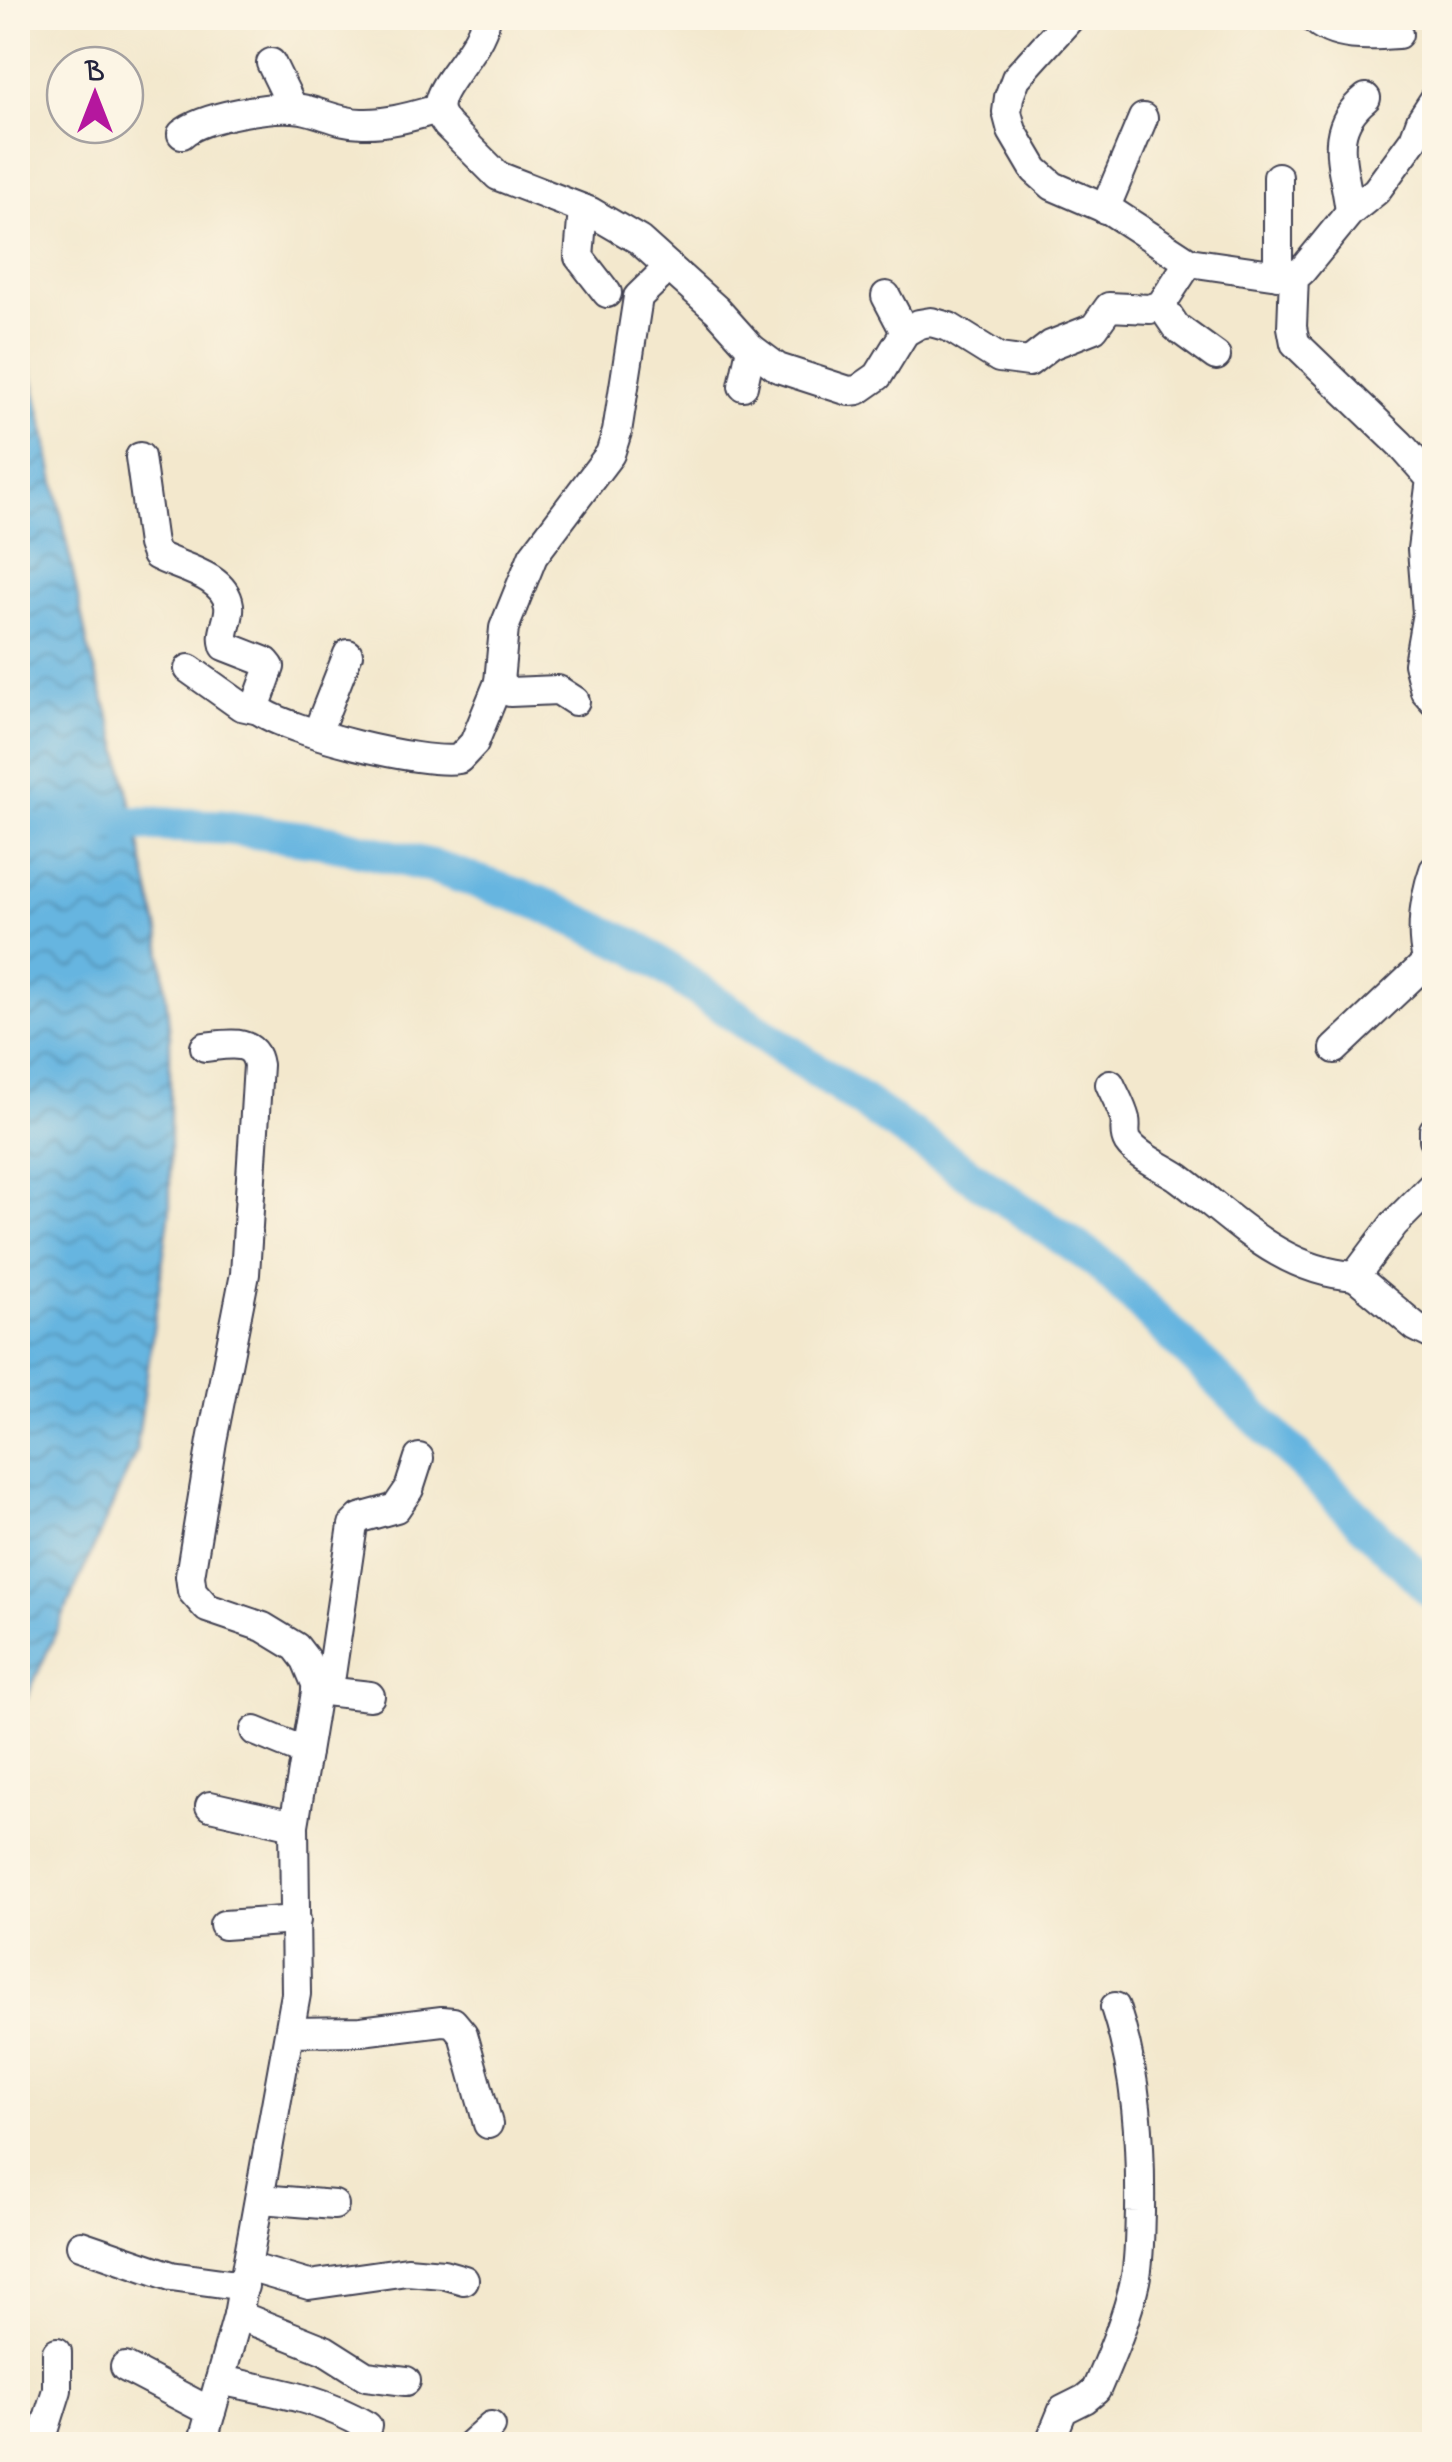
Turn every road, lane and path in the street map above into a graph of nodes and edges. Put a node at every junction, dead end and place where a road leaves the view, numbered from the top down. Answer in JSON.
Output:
{"nodes":[{"id":1,"x":486,"y":18,"type":"edge"},
{"id":2,"x":1070,"y":18,"type":"edge"},
{"id":3,"x":1313,"y":18,"type":"edge"},
{"id":4,"x":1398,"y":34,"type":"dead end"},
{"id":5,"x":270,"y":62,"type":"dead end"},
{"id":6,"x":1366,"y":98,"type":"dead end"},
{"id":7,"x":1434,"y":100,"type":"edge"},
{"id":8,"x":293,"y":108,"type":"junction"},
{"id":9,"x":438,"y":109,"type":"junction"},
{"id":10,"x":1142,"y":118,"type":"dead end"},
{"id":11,"x":182,"y":134,"type":"dead end"},
{"id":12,"x":1278,"y":177,"type":"dead end"},
{"id":13,"x":583,"y":209,"type":"junction"},
{"id":14,"x":1105,"y":209,"type":"junction"},
{"id":15,"x":1350,"y":212,"type":"junction"},
{"id":16,"x":1188,"y":262,"type":"junction"},
{"id":17,"x":669,"y":267,"type":"junction"},
{"id":18,"x":1286,"y":275,"type":"junction"},
{"id":19,"x":607,"y":293,"type":"dead end"},
{"id":20,"x":886,"y":296,"type":"dead end"},
{"id":21,"x":1161,"y":305,"type":"junction"},
{"id":22,"x":905,"y":332,"type":"junction"},
{"id":23,"x":751,"y":348,"type":"junction"},
{"id":24,"x":1216,"y":356,"type":"dead end"},
{"id":25,"x":744,"y":386,"type":"dead end"},
{"id":26,"x":140,"y":457,"type":"dead end"},
{"id":27,"x":1433,"y":480,"type":"edge"},
{"id":28,"x":348,"y":654,"type":"dead end"},
{"id":29,"x":189,"y":669,"type":"dead end"},
{"id":30,"x":499,"y":682,"type":"junction"},
{"id":31,"x":575,"y":701,"type":"dead end"},
{"id":32,"x":1434,"y":702,"type":"edge"},
{"id":33,"x":259,"y":710,"type":"junction"},
{"id":34,"x":317,"y":733,"type":"junction"},
{"id":35,"x":1434,"y":870,"type":"edge"},
{"id":36,"x":1431,"y":970,"type":"edge"},
{"id":37,"x":204,"y":1046,"type":"dead end"},
{"id":38,"x":1335,"y":1049,"type":"dead end"},
{"id":39,"x":1110,"y":1084,"type":"dead end"},
{"id":40,"x":1434,"y":1130,"type":"edge"},
{"id":41,"x":1434,"y":1138,"type":"edge"},
{"id":42,"x":1434,"y":1184,"type":"edge"},
{"id":43,"x":1355,"y":1276,"type":"junction"},
{"id":44,"x":1434,"y":1336,"type":"edge"},
{"id":45,"x":420,"y":1458,"type":"dead end"},
{"id":46,"x":316,"y":1688,"type":"junction"},
{"id":47,"x":370,"y":1696,"type":"dead end"},
{"id":48,"x":255,"y":1732,"type":"dead end"},
{"id":49,"x":306,"y":1752,"type":"junction"},
{"id":50,"x":210,"y":1806,"type":"dead end"},
{"id":51,"x":294,"y":1825,"type":"junction"},
{"id":52,"x":296,"y":1920,"type":"junction"},
{"id":53,"x":224,"y":1924,"type":"dead end"},
{"id":54,"x":1115,"y":2007,"type":"dead end"},
{"id":55,"x":290,"y":2032,"type":"junction"},
{"id":56,"x":488,"y":2124,"type":"dead end"},
{"id":57,"x":261,"y":2200,"type":"junction"},
{"id":58,"x":334,"y":2205,"type":"dead end"},
{"id":59,"x":81,"y":2245,"type":"dead end"},
{"id":60,"x":246,"y":2276,"type":"junction"},
{"id":61,"x":464,"y":2280,"type":"dead end"},
{"id":62,"x":238,"y":2315,"type":"junction"},
{"id":63,"x":57,"y":2352,"type":"dead end"},
{"id":64,"x":125,"y":2367,"type":"dead end"},
{"id":65,"x":220,"y":2380,"type":"junction"},
{"id":66,"x":406,"y":2380,"type":"dead end"},
{"id":67,"x":211,"y":2412,"type":"junction"},
{"id":68,"x":367,"y":2426,"type":"dead end"},
{"id":69,"x":40,"y":2444,"type":"edge"},
{"id":70,"x":202,"y":2444,"type":"edge"},
{"id":71,"x":1048,"y":2444,"type":"edge"}],
"edges":[{"from":1,"to":9,"type":"street"},
{"from":2,"to":14,"type":"street"},
{"from":3,"to":4,"type":"street"},
{"from":5,"to":8,"type":"street"},
{"from":6,"to":15,"type":"street"},
{"from":7,"to":15,"type":"street"},
{"from":8,"to":9,"type":"street"},
{"from":8,"to":11,"type":"street"},
{"from":9,"to":13,"type":"street"},
{"from":10,"to":14,"type":"street"},
{"from":12,"to":18,"type":"street"},
{"from":13,"to":17,"type":"street"},
{"from":13,"to":19,"type":"street"},
{"from":14,"to":16,"type":"street"},
{"from":15,"to":18,"type":"street"},
{"from":16,"to":18,"type":"street"},
{"from":16,"to":21,"type":"street"},
{"from":17,"to":23,"type":"street"},
{"from":17,"to":30,"type":"street"},
{"from":18,"to":27,"type":"street"},
{"from":20,"to":22,"type":"street"},
{"from":21,"to":22,"type":"street"},
{"from":21,"to":24,"type":"street"},
{"from":22,"to":23,"type":"street"},
{"from":23,"to":25,"type":"street"},
{"from":26,"to":33,"type":"street"},
{"from":27,"to":32,"type":"street"},
{"from":28,"to":34,"type":"street"},
{"from":29,"to":33,"type":"street"},
{"from":30,"to":31,"type":"street"},
{"from":30,"to":34,"type":"street"},
{"from":33,"to":34,"type":"street"},
{"from":35,"to":36,"type":"street"},
{"from":36,"to":38,"type":"street"},
{"from":37,"to":46,"type":"street"},
{"from":39,"to":43,"type":"street"},
{"from":40,"to":41,"type":"street"},
{"from":42,"to":43,"type":"street"},
{"from":43,"to":44,"type":"street"},
{"from":45,"to":46,"type":"street"},
{"from":46,"to":47,"type":"street"},
{"from":46,"to":49,"type":"street"},
{"from":48,"to":49,"type":"street"},
{"from":49,"to":51,"type":"street"},
{"from":50,"to":51,"type":"street"},
{"from":51,"to":52,"type":"street"},
{"from":52,"to":53,"type":"street"},
{"from":52,"to":55,"type":"street"},
{"from":54,"to":71,"type":"street"},
{"from":55,"to":56,"type":"street"},
{"from":55,"to":57,"type":"street"},
{"from":57,"to":58,"type":"street"},
{"from":57,"to":60,"type":"street"},
{"from":59,"to":60,"type":"street"},
{"from":60,"to":61,"type":"street"},
{"from":60,"to":62,"type":"street"},
{"from":62,"to":65,"type":"street"},
{"from":62,"to":66,"type":"street"},
{"from":63,"to":69,"type":"street"},
{"from":64,"to":67,"type":"street"},
{"from":65,"to":67,"type":"street"},
{"from":65,"to":68,"type":"street"},
{"from":67,"to":70,"type":"street"}]}
